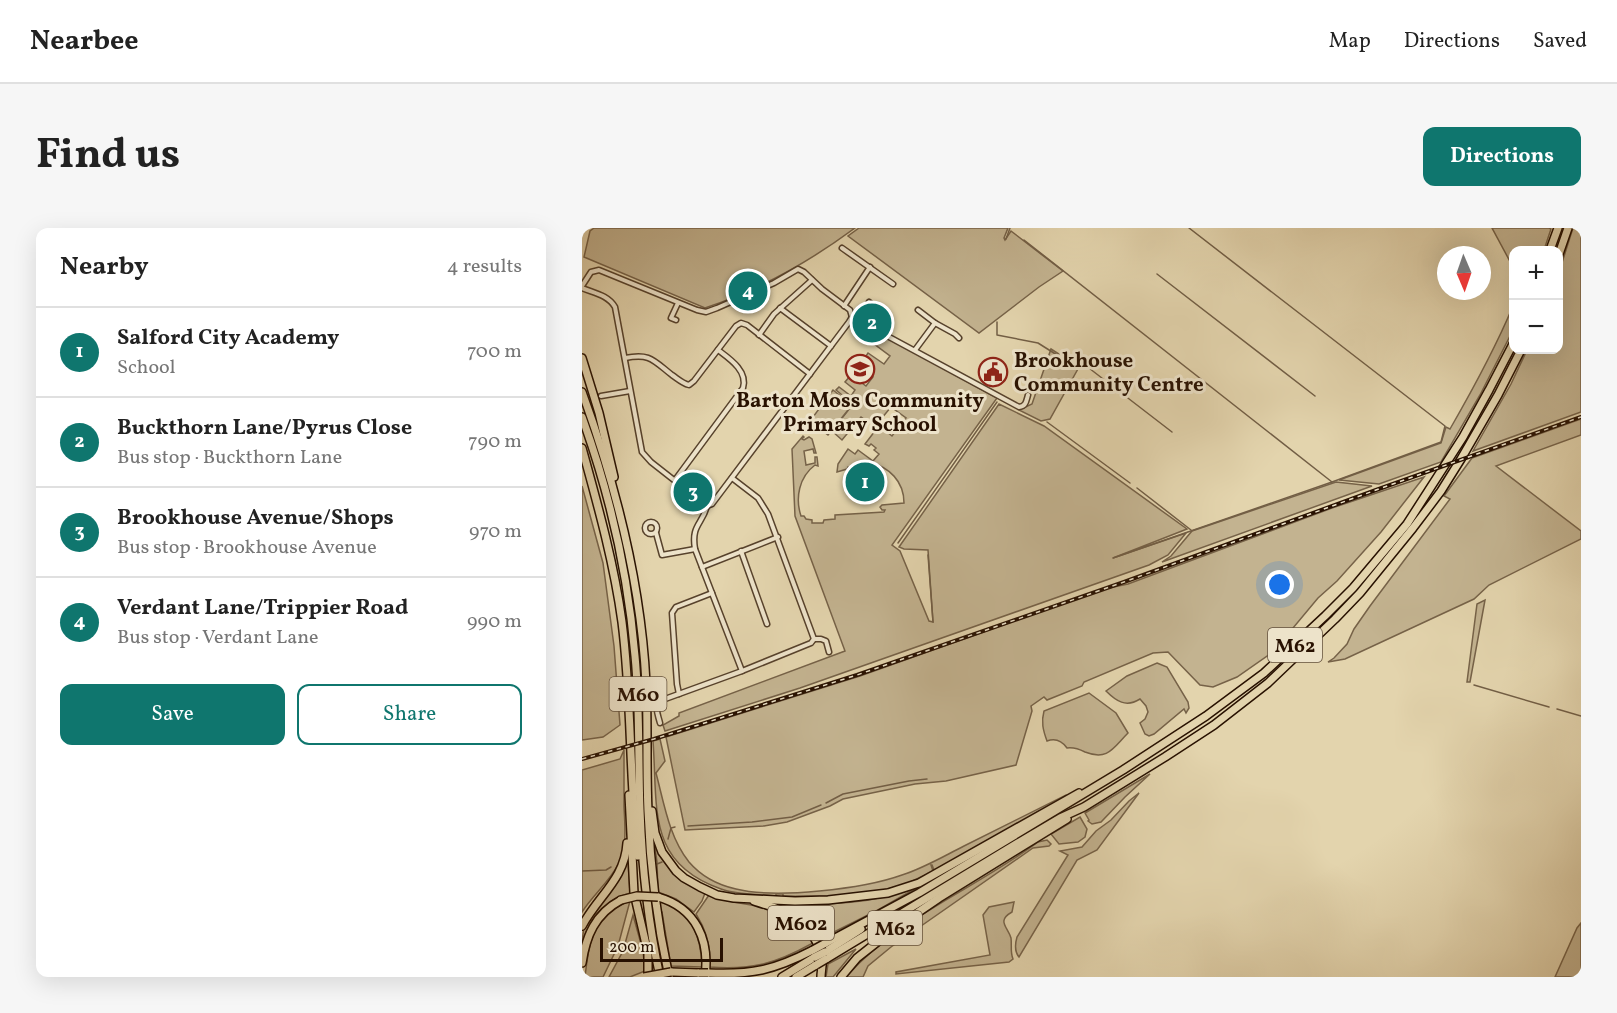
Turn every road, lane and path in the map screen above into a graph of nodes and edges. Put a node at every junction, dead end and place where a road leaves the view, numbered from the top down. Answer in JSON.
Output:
{"nodes":[{"id":1,"x":1558,"y":228,"type":"edge"},
{"id":2,"x":1568,"y":228,"type":"edge"},
{"id":3,"x":1551,"y":246,"type":"edge"},
{"id":4,"x":1562,"y":246,"type":"edge"},
{"id":5,"x":842,"y":248,"type":"dead end"},
{"id":6,"x":870,"y":267,"type":"junction"},
{"id":7,"x":812,"y":280,"type":"junction"},
{"id":8,"x":893,"y":284,"type":"dead end"},
{"id":9,"x":582,"y":287,"type":"edge"},
{"id":10,"x":869,"y":302,"type":"dead end"},
{"id":11,"x":678,"y":303,"type":"junction"},
{"id":12,"x":844,"y":306,"type":"junction"},
{"id":13,"x":780,"y":308,"type":"junction"},
{"id":14,"x":918,"y":310,"type":"dead end"},
{"id":15,"x":852,"y":317,"type":"junction"},
{"id":16,"x":676,"y":320,"type":"dead end"},
{"id":17,"x":935,"y":323,"type":"junction"},
{"id":18,"x":876,"y":328,"type":"junction"},
{"id":19,"x":759,"y":335,"type":"junction"},
{"id":20,"x":958,"y":338,"type":"dead end"},
{"id":21,"x":831,"y":346,"type":"junction"},
{"id":22,"x":718,"y":350,"type":"junction"},
{"id":23,"x":915,"y":350,"type":"junction"},
{"id":24,"x":1509,"y":352,"type":"edge"},
{"id":25,"x":1519,"y":354,"type":"edge"},
{"id":26,"x":582,"y":358,"type":"edge"},
{"id":27,"x":625,"y":358,"type":"junction"},
{"id":28,"x":810,"y":374,"type":"junction"},
{"id":29,"x":630,"y":391,"type":"junction"},
{"id":30,"x":582,"y":392,"type":"edge"},
{"id":31,"x":1028,"y":395,"type":"dead end"},
{"id":32,"x":602,"y":396,"type":"dead end"},
{"id":33,"x":582,"y":417,"type":"edge"},
{"id":34,"x":582,"y":448,"type":"edge"},
{"id":35,"x":582,"y":453,"type":"edge"},
{"id":36,"x":586,"y":462,"type":"junction"},
{"id":37,"x":731,"y":478,"type":"junction"},
{"id":38,"x":675,"y":480,"type":"junction"},
{"id":39,"x":617,"y":501,"type":"junction"},
{"id":40,"x":707,"y":506,"type":"junction"},
{"id":41,"x":656,"y":532,"type":"dead end"},
{"id":42,"x":778,"y":537,"type":"junction"},
{"id":43,"x":695,"y":549,"type":"junction"},
{"id":44,"x":741,"y":552,"type":"junction"},
{"id":45,"x":702,"y":567,"type":"junction"},
{"id":46,"x":712,"y":593,"type":"junction"},
{"id":47,"x":767,"y":624,"type":"dead end"},
{"id":48,"x":814,"y":639,"type":"junction"},
{"id":49,"x":829,"y":652,"type":"dead end"},
{"id":50,"x":742,"y":671,"type":"junction"},
{"id":51,"x":679,"y":694,"type":"junction"},
{"id":52,"x":628,"y":703,"type":"junction"},
{"id":53,"x":660,"y":723,"type":"dead end"},
{"id":54,"x":1102,"y":782,"type":"junction"},
{"id":55,"x":648,"y":783,"type":"junction"},
{"id":56,"x":1084,"y":807,"type":"junction"},
{"id":57,"x":629,"y":810,"type":"junction"},
{"id":58,"x":645,"y":887,"type":"junction"},
{"id":59,"x":940,"y":890,"type":"junction"},
{"id":60,"x":919,"y":892,"type":"joint"},
{"id":61,"x":746,"y":899,"type":"junction"},
{"id":62,"x":582,"y":926,"type":"edge"},
{"id":63,"x":825,"y":951,"type":"junction"},
{"id":64,"x":815,"y":957,"type":"junction"},
{"id":65,"x":582,"y":963,"type":"edge"},
{"id":66,"x":670,"y":974,"type":"edge"},
{"id":67,"x":704,"y":974,"type":"edge"},
{"id":68,"x":646,"y":977,"type":"edge"},
{"id":69,"x":660,"y":977,"type":"edge"},
{"id":70,"x":783,"y":977,"type":"edge"},
{"id":71,"x":796,"y":977,"type":"edge"},
{"id":72,"x":821,"y":977,"type":"edge"},
{"id":73,"x":836,"y":977,"type":"edge"},
{"id":74,"x":840,"y":977,"type":"edge"}],
"edges":[{"from":1,"to":3,"type":"highway"},
{"from":2,"to":4,"type":"highway"},
{"from":5,"to":6,"type":"street"},
{"from":6,"to":8,"type":"street"},
{"from":6,"to":12,"type":"street"},
{"from":7,"to":11,"type":"street"},
{"from":7,"to":12,"type":"street"},
{"from":7,"to":13,"type":"street"},
{"from":9,"to":11,"type":"street"},
{"from":9,"to":27,"type":"street"},
{"from":10,"to":18,"type":"street"},
{"from":11,"to":16,"type":"street"},
{"from":12,"to":15,"type":"street"},
{"from":13,"to":19,"type":"street"},
{"from":13,"to":21,"type":"street"},
{"from":14,"to":17,"type":"street"},
{"from":15,"to":18,"type":"street"},
{"from":15,"to":21,"type":"street"},
{"from":17,"to":20,"type":"street"},
{"from":17,"to":23,"type":"street"},
{"from":18,"to":23,"type":"street"},
{"from":19,"to":22,"type":"street"},
{"from":19,"to":28,"type":"street"},
{"from":21,"to":28,"type":"street"},
{"from":22,"to":27,"type":"street"},
{"from":22,"to":38,"type":"street"},
{"from":23,"to":31,"type":"street"},
{"from":24,"to":54,"type":"highway","number":"M62"},
{"from":25,"to":56,"type":"highway","number":"M62"},
{"from":26,"to":39,"type":"highway"},
{"from":27,"to":29,"type":"street"},
{"from":28,"to":37,"type":"street"},
{"from":29,"to":32,"type":"street"},
{"from":29,"to":38,"type":"street"},
{"from":30,"to":39,"type":"highway","number":"M60"},
{"from":33,"to":58,"type":"highway","number":"M60"},
{"from":34,"to":36,"type":"highway"},
{"from":35,"to":36,"type":"highway","number":"M60"},
{"from":36,"to":52,"type":"highway","number":"M60"},
{"from":37,"to":40,"type":"street"},
{"from":37,"to":42,"type":"street"},
{"from":38,"to":40,"type":"street"},
{"from":39,"to":55,"type":"highway","number":"M60"},
{"from":40,"to":43,"type":"street"},
{"from":41,"to":43,"type":"street"},
{"from":42,"to":44,"type":"street"},
{"from":42,"to":48,"type":"street"},
{"from":43,"to":45,"type":"street"},
{"from":44,"to":45,"type":"street"},
{"from":44,"to":47,"type":"street"},
{"from":45,"to":46,"type":"street"},
{"from":46,"to":50,"type":"street"},
{"from":46,"to":51,"type":"street"},
{"from":48,"to":49,"type":"street"},
{"from":48,"to":50,"type":"street"},
{"from":50,"to":51,"type":"street"},
{"from":51,"to":53,"type":"street"},
{"from":52,"to":57,"type":"highway","number":"M60"},
{"from":52,"to":58,"type":"highway","number":"M60"},
{"from":54,"to":60,"type":"highway","number":"M62"},
{"from":54,"to":61,"type":"highway","number":"M62"},
{"from":55,"to":61,"type":"highway","number":"M60"},
{"from":55,"to":66,"type":"highway","number":"M60"},
{"from":56,"to":59,"type":"highway","number":"M62"},
{"from":56,"to":74,"type":"highway","number":"M62"},
{"from":57,"to":62,"type":"highway","number":"M60"},
{"from":57,"to":68,"type":"highway","number":"M60"},
{"from":58,"to":69,"type":"highway","number":"M60"},
{"from":59,"to":63,"type":"highway","number":"M602"},
{"from":59,"to":73,"type":"highway"},
{"from":60,"to":63,"type":"highway","number":"M602"},
{"from":61,"to":72,"type":"highway","number":"M602"},
{"from":63,"to":64,"type":"highway","number":"M602","bridge":true},
{"from":63,"to":64,"type":"highway","bridge":true},
{"from":64,"to":67,"type":"highway"},
{"from":64,"to":70,"type":"highway","number":"M602"},
{"from":64,"to":71,"type":"highway","number":"M602"},
{"from":65,"to":67,"type":"highway","bridge":true},
{"from":66,"to":67,"type":"highway"},
{"from":66,"to":68,"type":"highway","bridge":true}]}
